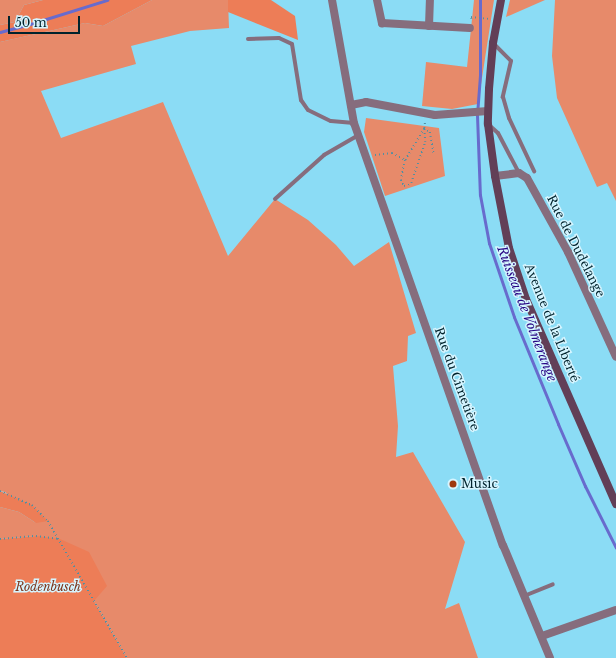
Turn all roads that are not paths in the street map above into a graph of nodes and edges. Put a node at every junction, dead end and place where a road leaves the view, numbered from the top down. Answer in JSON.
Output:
{"nodes":[{"id":1,"x":332,"y":0,"type":"edge"},
{"id":2,"x":377,"y":0,"type":"edge"},
{"id":3,"x":430,"y":0,"type":"edge"},
{"id":4,"x":501,"y":0,"type":"edge"},
{"id":5,"x":429,"y":26,"type":"junction"},
{"id":6,"x":470,"y":28,"type":"dead end"},
{"id":7,"x":248,"y":38,"type":"dead end"},
{"id":8,"x":493,"y":43,"type":"junction"},
{"id":9,"x":351,"y":105,"type":"junction"},
{"id":10,"x":488,"y":111,"type":"junction"},
{"id":11,"x":354,"y":123,"type":"junction"},
{"id":12,"x":488,"y":124,"type":"junction"},
{"id":13,"x":358,"y":135,"type":"junction"},
{"id":14,"x":534,"y":171,"type":"dead end"},
{"id":15,"x":520,"y":173,"type":"junction"},
{"id":16,"x":495,"y":176,"type":"junction"},
{"id":17,"x":275,"y":199,"type":"dead end"},
{"id":18,"x":616,"y":357,"type":"edge"},
{"id":19,"x":616,"y":504,"type":"edge"},
{"id":20,"x":553,"y":584,"type":"dead end"},
{"id":21,"x":524,"y":596,"type":"junction"},
{"id":22,"x":616,"y":610,"type":"edge"},
{"id":23,"x":542,"y":636,"type":"junction"},
{"id":24,"x":550,"y":658,"type":"edge"}],
"edges":[{"from":1,"to":9,"type":"street","name":"Rue du Cimetière"},
{"from":2,"to":5,"type":"street"},
{"from":3,"to":5,"type":"street"},
{"from":4,"to":8,"type":"main road","name":"Avenue de la Liberté"},
{"from":5,"to":6,"type":"street"},
{"from":7,"to":11,"type":"lane"},
{"from":8,"to":10,"type":"main road","name":"Avenue de la Liberté"},
{"from":8,"to":14,"type":"lane"},
{"from":9,"to":10,"type":"street"},
{"from":9,"to":11,"type":"street","name":"Rue du Cimetière"},
{"from":10,"to":12,"type":"main road","name":"Avenue de la Liberté"},
{"from":11,"to":13,"type":"street","name":"Rue du Cimetière"},
{"from":12,"to":15,"type":"lane"},
{"from":12,"to":16,"type":"main road","name":"Avenue de la Liberté"},
{"from":13,"to":17,"type":"lane"},
{"from":13,"to":21,"type":"street","name":"Rue du Cimetière"},
{"from":15,"to":16,"type":"street"},
{"from":15,"to":18,"type":"street","name":"Rue de Dudelange"},
{"from":16,"to":19,"type":"main road","name":"Avenue de la Liberté"},
{"from":20,"to":21,"type":"lane"},
{"from":21,"to":23,"type":"street","name":"Rue du Cimetière"},
{"from":22,"to":23,"type":"street"},
{"from":23,"to":24,"type":"street","name":"Rue du Cimetière"}]}
